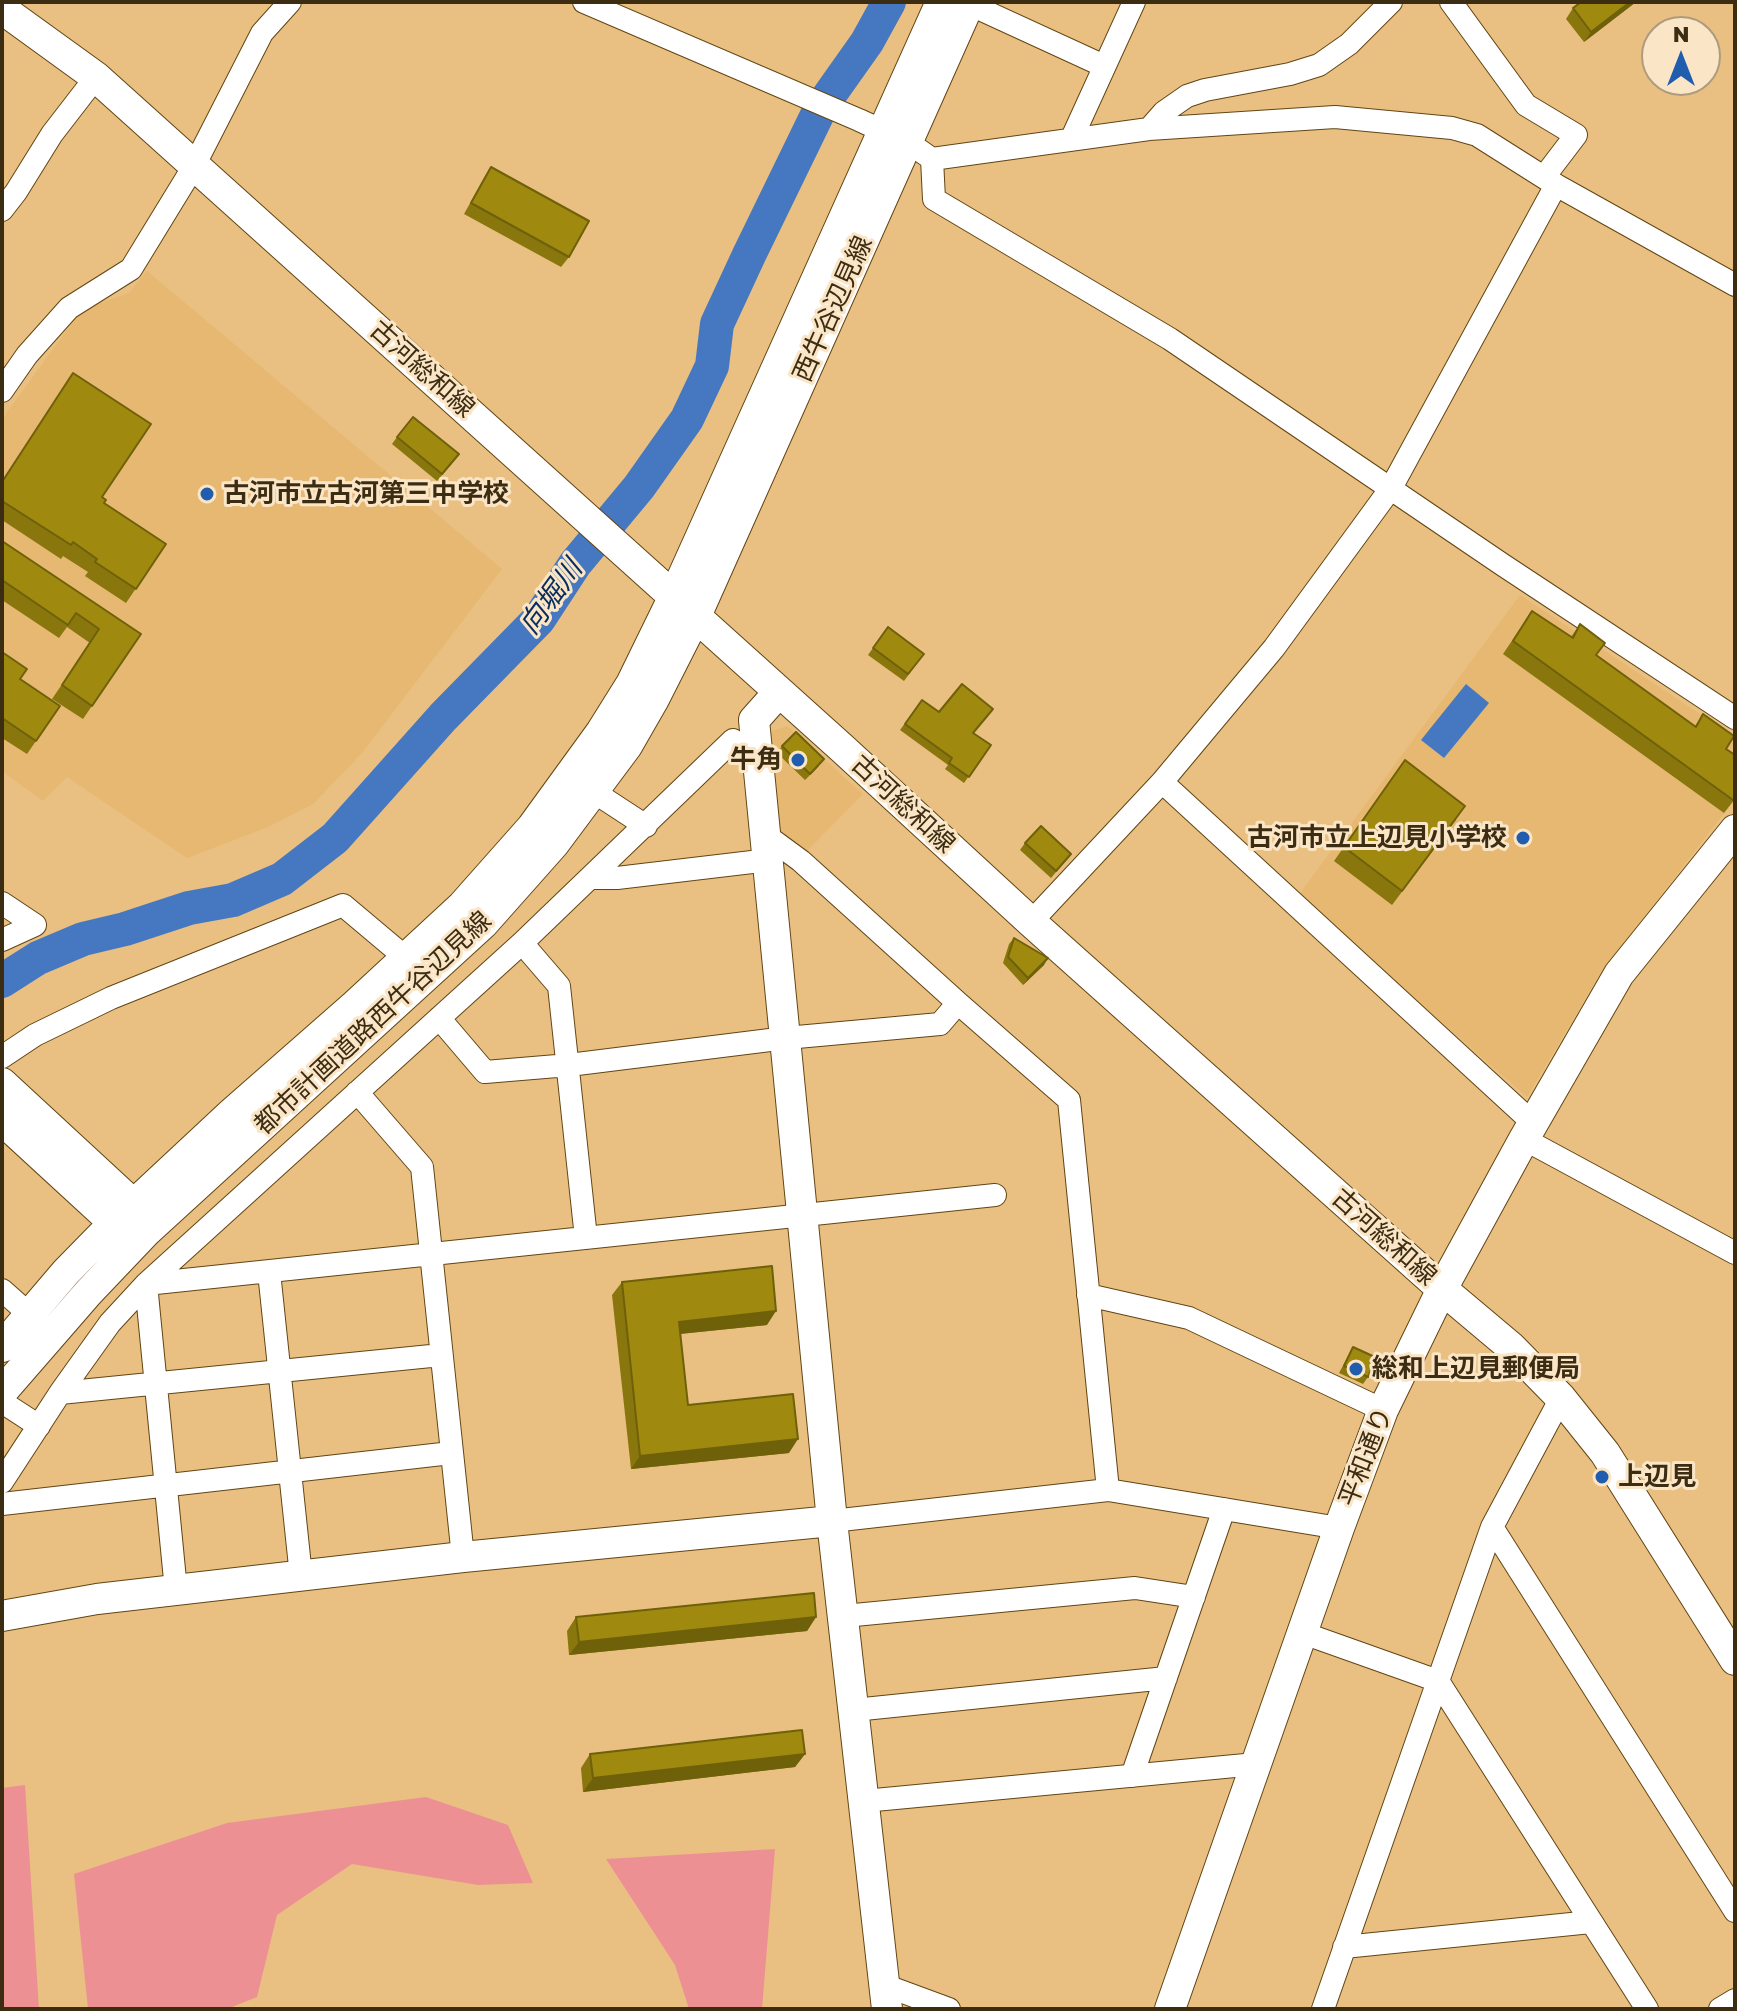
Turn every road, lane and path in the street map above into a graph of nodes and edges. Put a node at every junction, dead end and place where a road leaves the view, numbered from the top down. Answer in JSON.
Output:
{"nodes":[{"id":1,"x":290,"y":2,"type":"edge"},
{"id":2,"x":584,"y":2,"type":"edge"},
{"id":3,"x":1134,"y":2,"type":"edge"},
{"id":4,"x":1391,"y":2,"type":"edge"},
{"id":5,"x":1451,"y":2,"type":"edge"},
{"id":6,"x":960,"y":3,"type":"edge"},
{"id":7,"x":2,"y":9,"type":"edge"},
{"id":8,"x":1104,"y":66,"type":"junction"},
{"id":9,"x":96,"y":77,"type":"junction"},
{"id":10,"x":1149,"y":129,"type":"junction"},
{"id":11,"x":896,"y":139,"type":"junction"},
{"id":12,"x":1071,"y":140,"type":"junction"},
{"id":13,"x":194,"y":166,"type":"junction"},
{"id":14,"x":1550,"y":181,"type":"junction"},
{"id":15,"x":2,"y":210,"type":"edge"},
{"id":16,"x":1735,"y":285,"type":"edge"},
{"id":17,"x":2,"y":391,"type":"edge"},
{"id":18,"x":1391,"y":488,"type":"junction"},
{"id":19,"x":685,"y":606,"type":"junction"},
{"id":20,"x":779,"y":692,"type":"junction"},
{"id":21,"x":1735,"y":718,"type":"edge"},
{"id":22,"x":733,"y":740,"type":"dead end"},
{"id":23,"x":1162,"y":782,"type":"junction"},
{"id":24,"x":594,"y":792,"type":"junction"},
{"id":25,"x":646,"y":826,"type":"junction"},
{"id":26,"x":1735,"y":830,"type":"edge"},
{"id":27,"x":768,"y":848,"type":"junction"},
{"id":28,"x":592,"y":878,"type":"junction"},
{"id":29,"x":2,"y":903,"type":"edge"},
{"id":30,"x":1031,"y":922,"type":"junction"},
{"id":31,"x":2,"y":940,"type":"edge"},
{"id":32,"x":522,"y":943,"type":"junction"},
{"id":33,"x":406,"y":958,"type":"junction"},
{"id":34,"x":958,"y":1003,"type":"junction"},
{"id":35,"x":439,"y":1018,"type":"junction"},
{"id":36,"x":786,"y":1038,"type":"junction"},
{"id":37,"x":2,"y":1057,"type":"edge"},
{"id":38,"x":569,"y":1065,"type":"junction"},
{"id":39,"x":2,"y":1083,"type":"edge"},
{"id":40,"x":357,"y":1092,"type":"junction"},
{"id":41,"x":2,"y":1120,"type":"edge"},
{"id":42,"x":1529,"y":1131,"type":"junction"},
{"id":43,"x":995,"y":1195,"type":"dead end"},
{"id":44,"x":803,"y":1215,"type":"junction"},
{"id":45,"x":131,"y":1220,"type":"junction"},
{"id":46,"x":586,"y":1238,"type":"junction"},
{"id":47,"x":1735,"y":1253,"type":"edge"},
{"id":48,"x":431,"y":1254,"type":"junction"},
{"id":49,"x":269,"y":1272,"type":"junction"},
{"id":50,"x":146,"y":1284,"type":"junction"},
{"id":51,"x":1442,"y":1289,"type":"junction"},
{"id":52,"x":2,"y":1290,"type":"edge"},
{"id":53,"x":1088,"y":1295,"type":"junction"},
{"id":54,"x":29,"y":1314,"type":"junction"},
{"id":55,"x":2,"y":1347,"type":"edge"},
{"id":56,"x":441,"y":1355,"type":"junction"},
{"id":57,"x":279,"y":1371,"type":"junction"},
{"id":58,"x":156,"y":1383,"type":"junction"},
{"id":59,"x":2,"y":1392,"type":"edge"},
{"id":60,"x":60,"y":1393,"type":"junction"},
{"id":61,"x":1561,"y":1398,"type":"junction"},
{"id":62,"x":2,"y":1402,"type":"edge"},
{"id":63,"x":1383,"y":1410,"type":"junction"},
{"id":64,"x":39,"y":1426,"type":"junction"},
{"id":65,"x":451,"y":1453,"type":"junction"},
{"id":66,"x":290,"y":1471,"type":"junction"},
{"id":67,"x":2,"y":1482,"type":"edge"},
{"id":68,"x":166,"y":1485,"type":"junction"},
{"id":69,"x":1108,"y":1490,"type":"junction"},
{"id":70,"x":2,"y":1504,"type":"edge"},
{"id":71,"x":1224,"y":1509,"type":"junction"},
{"id":72,"x":832,"y":1521,"type":"junction"},
{"id":73,"x":1492,"y":1527,"type":"junction"},
{"id":74,"x":1339,"y":1528,"type":"junction"},
{"id":75,"x":463,"y":1557,"type":"junction"},
{"id":76,"x":301,"y":1576,"type":"junction"},
{"id":77,"x":176,"y":1590,"type":"junction"},
{"id":78,"x":1194,"y":1597,"type":"junction"},
{"id":79,"x":2,"y":1616,"type":"edge"},
{"id":80,"x":844,"y":1616,"type":"junction"},
{"id":81,"x":1303,"y":1633,"type":"junction"},
{"id":82,"x":1735,"y":1660,"type":"edge"},
{"id":83,"x":1166,"y":1678,"type":"junction"},
{"id":84,"x":1438,"y":1681,"type":"junction"},
{"id":85,"x":854,"y":1710,"type":"junction"},
{"id":86,"x":1256,"y":1764,"type":"junction"},
{"id":87,"x":1132,"y":1776,"type":"junction"},
{"id":88,"x":864,"y":1801,"type":"junction"},
{"id":89,"x":1735,"y":1911,"type":"edge"},
{"id":90,"x":1591,"y":1922,"type":"junction"},
{"id":91,"x":1344,"y":1947,"type":"junction"},
{"id":92,"x":886,"y":1997,"type":"edge"},
{"id":93,"x":1735,"y":2000,"type":"edge"},
{"id":94,"x":949,"y":2009,"type":"edge"},
{"id":95,"x":1170,"y":2009,"type":"edge"},
{"id":96,"x":1323,"y":2009,"type":"edge"},
{"id":97,"x":1647,"y":2009,"type":"edge"},
{"id":98,"x":1720,"y":2009,"type":"edge"}],
"edges":[{"from":1,"to":13,"type":"street"},
{"from":2,"to":11,"type":"street"},
{"from":3,"to":8,"type":"street"},
{"from":4,"to":10,"type":"street"},
{"from":5,"to":14,"type":"street"},
{"from":6,"to":8,"type":"street"},
{"from":6,"to":11,"type":"street","name":"西牛谷辺見線"},
{"from":7,"to":9,"type":"street","name":"古河総和線"},
{"from":8,"to":12,"type":"street"},
{"from":9,"to":13,"type":"street","name":"古河総和線"},
{"from":9,"to":15,"type":"street"},
{"from":10,"to":12,"type":"street"},
{"from":10,"to":14,"type":"street"},
{"from":11,"to":12,"type":"street"},
{"from":11,"to":18,"type":"street"},
{"from":11,"to":19,"type":"street","name":"西牛谷辺見線"},
{"from":13,"to":17,"type":"street"},
{"from":13,"to":19,"type":"street","name":"古河総和線"},
{"from":14,"to":16,"type":"street"},
{"from":14,"to":18,"type":"street"},
{"from":18,"to":21,"type":"street"},
{"from":18,"to":23,"type":"street"},
{"from":19,"to":20,"type":"street","name":"古河総和線"},
{"from":19,"to":24,"type":"street","name":"都市計画道路西牛谷辺見線"},
{"from":19,"to":33,"type":"street","name":"都市計画道路西牛谷辺見線"},
{"from":20,"to":27,"type":"street"},
{"from":20,"to":30,"type":"street","name":"古河総和線"},
{"from":22,"to":25,"type":"street"},
{"from":23,"to":30,"type":"street"},
{"from":23,"to":42,"type":"street"},
{"from":24,"to":25,"type":"street"},
{"from":24,"to":45,"type":"street","name":"都市計画道路西牛谷辺見線"},
{"from":25,"to":28,"type":"street"},
{"from":26,"to":42,"type":"street","name":"平和通り"},
{"from":27,"to":28,"type":"street"},
{"from":27,"to":34,"type":"street"},
{"from":27,"to":36,"type":"street"},
{"from":28,"to":32,"type":"street"},
{"from":29,"to":31,"type":"street"},
{"from":30,"to":51,"type":"street","name":"古河総和線"},
{"from":32,"to":35,"type":"street"},
{"from":32,"to":38,"type":"street"},
{"from":33,"to":37,"type":"street"},
{"from":33,"to":45,"type":"street","name":"都市計画道路西牛谷辺見線"},
{"from":34,"to":36,"type":"street"},
{"from":34,"to":53,"type":"street"},
{"from":35,"to":38,"type":"street"},
{"from":35,"to":40,"type":"street"},
{"from":36,"to":38,"type":"street"},
{"from":36,"to":44,"type":"street"},
{"from":38,"to":46,"type":"street"},
{"from":39,"to":45,"type":"street"},
{"from":40,"to":48,"type":"street"},
{"from":40,"to":50,"type":"street"},
{"from":41,"to":45,"type":"street"},
{"from":42,"to":47,"type":"street"},
{"from":42,"to":51,"type":"street","name":"平和通り"},
{"from":43,"to":44,"type":"street"},
{"from":44,"to":46,"type":"street"},
{"from":44,"to":72,"type":"street"},
{"from":45,"to":54,"type":"street","name":"都市計画道路西牛谷辺見線"},
{"from":45,"to":59,"type":"street","name":"都市計画道路西牛谷辺見線"},
{"from":46,"to":48,"type":"street"},
{"from":48,"to":49,"type":"street"},
{"from":48,"to":56,"type":"street"},
{"from":49,"to":50,"type":"street"},
{"from":49,"to":57,"type":"street"},
{"from":50,"to":58,"type":"street"},
{"from":50,"to":60,"type":"street"},
{"from":51,"to":61,"type":"street","name":"古河総和線"},
{"from":51,"to":63,"type":"street","name":"平和通り"},
{"from":52,"to":54,"type":"street"},
{"from":53,"to":63,"type":"street"},
{"from":53,"to":69,"type":"street"},
{"from":54,"to":55,"type":"street","name":"都市計画道路西牛谷辺見線"},
{"from":56,"to":57,"type":"street"},
{"from":56,"to":65,"type":"street"},
{"from":57,"to":58,"type":"street"},
{"from":57,"to":66,"type":"street"},
{"from":58,"to":60,"type":"street"},
{"from":58,"to":68,"type":"street"},
{"from":60,"to":64,"type":"street"},
{"from":61,"to":73,"type":"street"},
{"from":61,"to":82,"type":"street","name":"古河総和線"},
{"from":62,"to":64,"type":"street"},
{"from":63,"to":74,"type":"street","name":"平和通り"},
{"from":64,"to":67,"type":"street"},
{"from":65,"to":66,"type":"street"},
{"from":65,"to":75,"type":"street"},
{"from":66,"to":68,"type":"street"},
{"from":66,"to":76,"type":"street"},
{"from":68,"to":70,"type":"street"},
{"from":68,"to":77,"type":"street"},
{"from":69,"to":71,"type":"street"},
{"from":69,"to":72,"type":"street"},
{"from":71,"to":74,"type":"street"},
{"from":71,"to":78,"type":"street"},
{"from":72,"to":75,"type":"street"},
{"from":72,"to":80,"type":"street"},
{"from":73,"to":84,"type":"street"},
{"from":73,"to":89,"type":"street"},
{"from":74,"to":81,"type":"street","name":"平和通り"},
{"from":75,"to":76,"type":"street"},
{"from":76,"to":77,"type":"street"},
{"from":77,"to":79,"type":"street"},
{"from":78,"to":80,"type":"street"},
{"from":78,"to":83,"type":"street"},
{"from":80,"to":85,"type":"street"},
{"from":81,"to":84,"type":"street"},
{"from":81,"to":86,"type":"street","name":"平和通り"},
{"from":83,"to":85,"type":"street"},
{"from":83,"to":87,"type":"street"},
{"from":84,"to":90,"type":"street"},
{"from":84,"to":91,"type":"street"},
{"from":85,"to":88,"type":"street"},
{"from":86,"to":87,"type":"street"},
{"from":86,"to":95,"type":"street","name":"平和通り"},
{"from":87,"to":88,"type":"street"},
{"from":88,"to":92,"type":"street"},
{"from":90,"to":91,"type":"street"},
{"from":90,"to":97,"type":"street"},
{"from":91,"to":96,"type":"street"},
{"from":92,"to":94,"type":"street"},
{"from":93,"to":98,"type":"street"}]}
